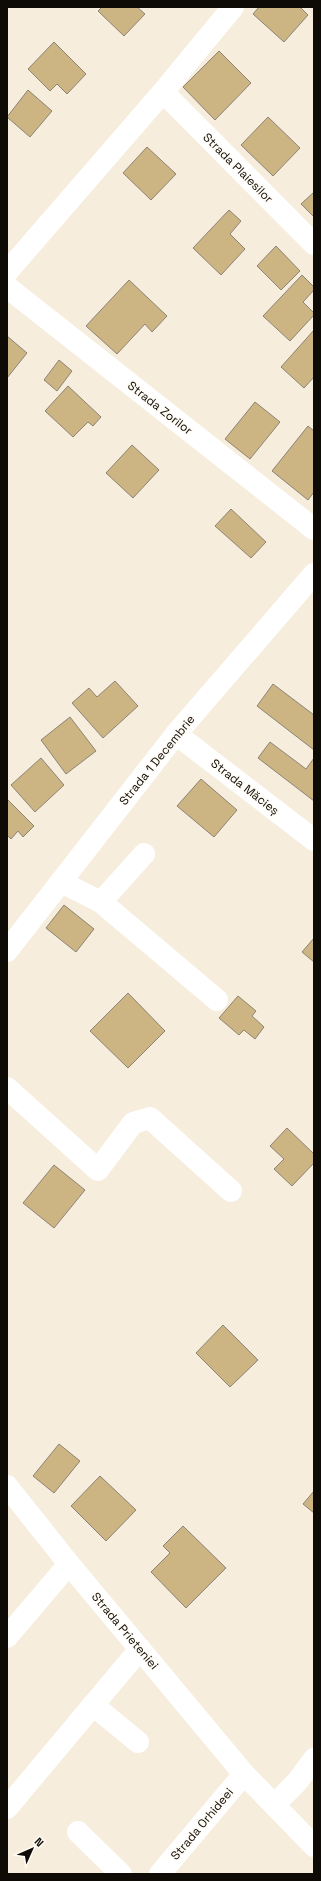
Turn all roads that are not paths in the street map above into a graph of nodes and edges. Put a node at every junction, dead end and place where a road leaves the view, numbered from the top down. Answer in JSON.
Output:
{"nodes":[{"id":1,"x":233,"y":7,"type":"edge"},
{"id":2,"x":163,"y":92,"type":"junction"},
{"id":3,"x":314,"y":244,"type":"edge"},
{"id":4,"x":7,"y":272,"type":"edge"},
{"id":5,"x":7,"y":286,"type":"edge"},
{"id":6,"x":314,"y":530,"type":"edge"},
{"id":7,"x":314,"y":574,"type":"edge"},
{"id":8,"x":176,"y":734,"type":"junction"},
{"id":9,"x":314,"y":840,"type":"edge"},
{"id":10,"x":144,"y":854,"type":"dead end"},
{"id":11,"x":61,"y":882,"type":"junction"},
{"id":12,"x":102,"y":902,"type":"junction"},
{"id":13,"x":7,"y":951,"type":"edge"},
{"id":14,"x":217,"y":1000,"type":"dead end"},
{"id":15,"x":7,"y":1088,"type":"edge"},
{"id":16,"x":231,"y":1191,"type":"dead end"},
{"id":17,"x":7,"y":1486,"type":"edge"},
{"id":18,"x":69,"y":1564,"type":"junction"},
{"id":19,"x":7,"y":1637,"type":"edge"},
{"id":20,"x":140,"y":1649,"type":"junction"},
{"id":21,"x":93,"y":1705,"type":"junction"},
{"id":22,"x":138,"y":1742,"type":"dead end"},
{"id":23,"x":314,"y":1759,"type":"edge"},
{"id":24,"x":244,"y":1774,"type":"junction"},
{"id":25,"x":275,"y":1804,"type":"junction"},
{"id":26,"x":7,"y":1808,"type":"edge"},
{"id":27,"x":78,"y":1832,"type":"dead end"},
{"id":28,"x":314,"y":1846,"type":"edge"},
{"id":29,"x":121,"y":1874,"type":"edge"},
{"id":30,"x":160,"y":1874,"type":"edge"}],
"edges":[{"from":1,"to":2,"type":"street"},
{"from":2,"to":3,"type":"street","name":"Strada Plaiesilor"},
{"from":2,"to":4,"type":"street"},
{"from":5,"to":6,"type":"street","name":"Strada Zorilor"},
{"from":7,"to":8,"type":"street","name":"Strada 1 Decembrie"},
{"from":8,"to":9,"type":"street","name":"Strada Măcieș"},
{"from":8,"to":11,"type":"street","name":"Strada 1 Decembrie"},
{"from":10,"to":12,"type":"street"},
{"from":11,"to":12,"type":"street"},
{"from":11,"to":13,"type":"street","name":"Strada 1 Decembrie"},
{"from":12,"to":14,"type":"street"},
{"from":15,"to":16,"type":"street"},
{"from":17,"to":18,"type":"street","name":"Strada Prieteniei"},
{"from":18,"to":19,"type":"street"},
{"from":18,"to":20,"type":"street","name":"Strada Prieteniei"},
{"from":20,"to":21,"type":"street"},
{"from":20,"to":24,"type":"street","name":"Strada Prieteniei"},
{"from":21,"to":22,"type":"street"},
{"from":21,"to":26,"type":"street"},
{"from":23,"to":25,"type":"street"},
{"from":24,"to":25,"type":"street","name":"Strada Prieteniei"},
{"from":24,"to":30,"type":"street","name":"Strada Orhideei"},
{"from":25,"to":28,"type":"street","name":"Strada Prieteniei"},
{"from":27,"to":29,"type":"street"}]}
